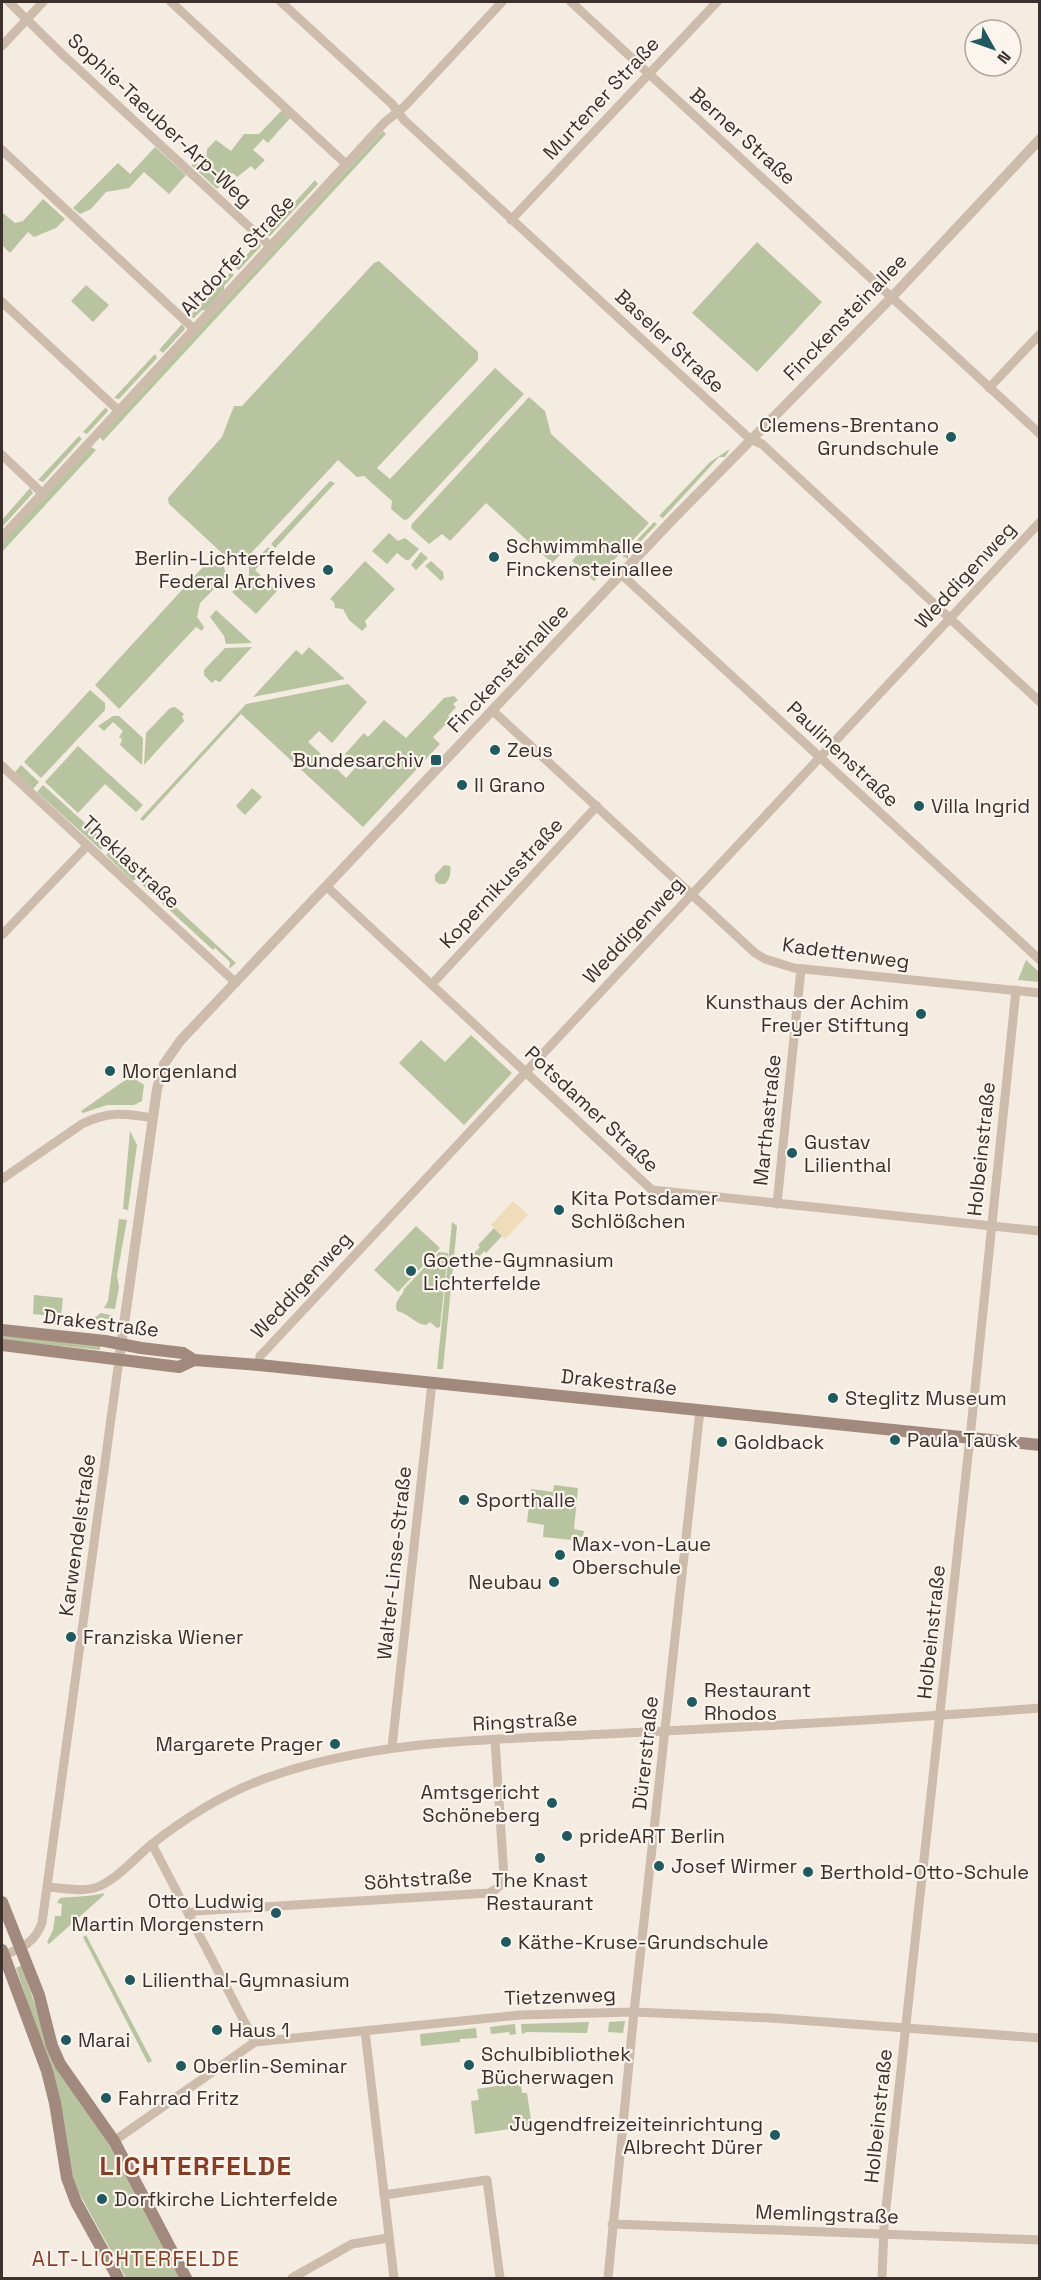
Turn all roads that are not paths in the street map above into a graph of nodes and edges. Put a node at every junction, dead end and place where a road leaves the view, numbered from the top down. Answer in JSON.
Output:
{"nodes":[{"id":1,"x":9,"y":2,"type":"edge"},
{"id":2,"x":43,"y":2,"type":"edge"},
{"id":3,"x":171,"y":2,"type":"edge"},
{"id":4,"x":282,"y":2,"type":"edge"},
{"id":5,"x":502,"y":2,"type":"edge"},
{"id":6,"x":571,"y":2,"type":"edge"},
{"id":7,"x":717,"y":2,"type":"edge"},
{"id":8,"x":26,"y":20,"type":"junction"},
{"id":9,"x":2,"y":46,"type":"edge"},
{"id":10,"x":649,"y":74,"type":"junction"},
{"id":11,"x":398,"y":113,"type":"junction"},
{"id":12,"x":1040,"y":139,"type":"edge"},
{"id":13,"x":2,"y":150,"type":"edge"},
{"id":14,"x":346,"y":164,"type":"junction"},
{"id":15,"x":511,"y":220,"type":"junction"},
{"id":16,"x":270,"y":246,"type":"junction"},
{"id":17,"x":891,"y":297,"type":"junction"},
{"id":18,"x":2,"y":302,"type":"edge"},
{"id":19,"x":194,"y":329,"type":"junction"},
{"id":20,"x":1040,"y":334,"type":"edge"},
{"id":21,"x":989,"y":388,"type":"junction"},
{"id":22,"x":119,"y":411,"type":"junction"},
{"id":23,"x":1040,"y":434,"type":"edge"},
{"id":24,"x":750,"y":439,"type":"junction"},
{"id":25,"x":2,"y":455,"type":"edge"},
{"id":26,"x":42,"y":493,"type":"junction"},
{"id":27,"x":1040,"y":522,"type":"edge"},
{"id":28,"x":2,"y":537,"type":"edge"},
{"id":29,"x":621,"y":574,"type":"junction"},
{"id":30,"x":949,"y":619,"type":"junction"},
{"id":31,"x":1040,"y":702,"type":"edge"},
{"id":32,"x":492,"y":710,"type":"junction"},
{"id":33,"x":820,"y":757,"type":"junction"},
{"id":34,"x":2,"y":766,"type":"edge"},
{"id":35,"x":597,"y":806,"type":"junction"},
{"id":36,"x":87,"y":846,"type":"junction"},
{"id":37,"x":327,"y":887,"type":"junction"},
{"id":38,"x":691,"y":894,"type":"junction"},
{"id":39,"x":2,"y":935,"type":"edge"},
{"id":40,"x":1040,"y":960,"type":"edge"},
{"id":41,"x":801,"y":969,"type":"junction"},
{"id":42,"x":236,"y":983,"type":"junction"},
{"id":43,"x":432,"y":984,"type":"junction"},
{"id":44,"x":1016,"y":990,"type":"junction"},
{"id":45,"x":1040,"y":993,"type":"edge"},
{"id":46,"x":525,"y":1071,"type":"junction"},
{"id":47,"x":153,"y":1118,"type":"junction"},
{"id":48,"x":2,"y":1177,"type":"edge"},
{"id":49,"x":777,"y":1204,"type":"junction"},
{"id":50,"x":992,"y":1226,"type":"junction"},
{"id":51,"x":1040,"y":1231,"type":"edge"},
{"id":52,"x":2,"y":1330,"type":"edge"},
{"id":53,"x":121,"y":1344,"type":"junction"},
{"id":54,"x":2,"y":1345,"type":"edge"},
{"id":55,"x":119,"y":1360,"type":"junction"},
{"id":56,"x":194,"y":1360,"type":"junction"},
{"id":57,"x":259,"y":1365,"type":"junction"},
{"id":58,"x":432,"y":1383,"type":"junction"},
{"id":59,"x":700,"y":1410,"type":"junction"},
{"id":60,"x":970,"y":1438,"type":"junction"},
{"id":61,"x":1040,"y":1445,"type":"edge"},
{"id":62,"x":1040,"y":1708,"type":"edge"},
{"id":63,"x":940,"y":1715,"type":"junction"},
{"id":64,"x":665,"y":1731,"type":"junction"},
{"id":65,"x":495,"y":1740,"type":"junction"},
{"id":66,"x":392,"y":1747,"type":"junction"},
{"id":67,"x":152,"y":1844,"type":"junction"},
{"id":68,"x":48,"y":1887,"type":"junction"},
{"id":69,"x":2,"y":1902,"type":"edge"},
{"id":70,"x":190,"y":1914,"type":"junction"},
{"id":71,"x":21,"y":1948,"type":"junction"},
{"id":72,"x":2,"y":1954,"type":"edge"},
{"id":73,"x":634,"y":2012,"type":"junction"},
{"id":74,"x":906,"y":2027,"type":"junction"},
{"id":75,"x":365,"y":2031,"type":"junction"},
{"id":76,"x":1040,"y":2038,"type":"edge"},
{"id":77,"x":255,"y":2042,"type":"junction"},
{"id":78,"x":114,"y":2141,"type":"junction"},
{"id":79,"x":384,"y":2195,"type":"junction"},
{"id":80,"x":612,"y":2224,"type":"junction"},
{"id":81,"x":883,"y":2235,"type":"junction"},
{"id":82,"x":388,"y":2238,"type":"junction"},
{"id":83,"x":1040,"y":2240,"type":"edge"},
{"id":84,"x":118,"y":2278,"type":"edge"},
{"id":85,"x":186,"y":2278,"type":"edge"},
{"id":86,"x":292,"y":2278,"type":"edge"},
{"id":87,"x":394,"y":2278,"type":"edge"},
{"id":88,"x":500,"y":2278,"type":"edge"},
{"id":89,"x":608,"y":2278,"type":"edge"},
{"id":90,"x":882,"y":2278,"type":"edge"}],
"edges":[{"from":1,"to":8,"type":"street","name":"Sophie-Taeuber-Arp-Weg"},
{"from":2,"to":8,"type":"street"},
{"from":3,"to":14,"type":"street"},
{"from":4,"to":11,"type":"street","name":"Baseler Straße"},
{"from":5,"to":11,"type":"street","name":"Altdorfer Straße"},
{"from":6,"to":10,"type":"street","name":"Berner Straße"},
{"from":7,"to":10,"type":"street","name":"Murtener Straße"},
{"from":8,"to":9,"type":"street"},
{"from":8,"to":16,"type":"street","name":"Sophie-Taeuber-Arp-Weg"},
{"from":10,"to":15,"type":"street","name":"Murtener Straße"},
{"from":10,"to":17,"type":"street","name":"Berner Straße"},
{"from":11,"to":14,"type":"street","name":"Altdorfer Straße"},
{"from":11,"to":15,"type":"street","name":"Baseler Straße"},
{"from":12,"to":17,"type":"street","name":"Finckensteinallee"},
{"from":13,"to":19,"type":"street"},
{"from":14,"to":16,"type":"street","name":"Altdorfer Straße"},
{"from":15,"to":24,"type":"street","name":"Baseler Straße"},
{"from":16,"to":19,"type":"street","name":"Altdorfer Straße"},
{"from":17,"to":21,"type":"street","name":"Berner Straße"},
{"from":17,"to":24,"type":"street","name":"Finckensteinallee"},
{"from":18,"to":22,"type":"street"},
{"from":19,"to":22,"type":"street","name":"Altdorfer Straße"},
{"from":20,"to":21,"type":"street"},
{"from":21,"to":23,"type":"street","name":"Berner Straße"},
{"from":22,"to":26,"type":"street","name":"Altdorfer Straße"},
{"from":24,"to":29,"type":"street","name":"Finckensteinallee"},
{"from":24,"to":30,"type":"street","name":"Baseler Straße"},
{"from":25,"to":26,"type":"street"},
{"from":26,"to":28,"type":"street","name":"Altdorfer Straße"},
{"from":27,"to":30,"type":"street","name":"Weddigenweg"},
{"from":29,"to":32,"type":"street","name":"Finckensteinallee"},
{"from":29,"to":33,"type":"street","name":"Paulinenstraße"},
{"from":30,"to":31,"type":"street","name":"Baseler Straße"},
{"from":30,"to":33,"type":"street","name":"Weddigenweg"},
{"from":32,"to":35,"type":"street","name":"Kadettenweg"},
{"from":32,"to":37,"type":"street","name":"Finckensteinallee"},
{"from":33,"to":38,"type":"street","name":"Weddigenweg"},
{"from":33,"to":40,"type":"street","name":"Paulinenstraße"},
{"from":34,"to":36,"type":"street","name":"Theklastraße"},
{"from":35,"to":38,"type":"street","name":"Kadettenweg"},
{"from":35,"to":43,"type":"street","name":"Kopernikusstraße"},
{"from":36,"to":39,"type":"street"},
{"from":36,"to":42,"type":"street","name":"Theklastraße"},
{"from":37,"to":42,"type":"street","name":"Finckensteinallee"},
{"from":37,"to":43,"type":"street","name":"Potsdamer Straße"},
{"from":38,"to":41,"type":"street","name":"Kadettenweg"},
{"from":38,"to":46,"type":"street","name":"Weddigenweg"},
{"from":41,"to":44,"type":"street","name":"Kadettenweg"},
{"from":41,"to":49,"type":"street","name":"Marthastraße"},
{"from":42,"to":47,"type":"street","name":"Finckensteinallee"},
{"from":43,"to":46,"type":"street","name":"Potsdamer Straße"},
{"from":44,"to":45,"type":"street","name":"Kadettenweg"},
{"from":44,"to":50,"type":"street","name":"Holbeinstraße"},
{"from":46,"to":49,"type":"street","name":"Potsdamer Straße"},
{"from":46,"to":57,"type":"street","name":"Weddigenweg"},
{"from":47,"to":48,"type":"street"},
{"from":47,"to":53,"type":"street","name":"Karwendelstraße"},
{"from":49,"to":50,"type":"street","name":"Potsdamer Straße"},
{"from":50,"to":51,"type":"street","name":"Potsdamer Straße"},
{"from":50,"to":60,"type":"street","name":"Holbeinstraße"},
{"from":52,"to":53,"type":"main road","name":"Drakestraße"},
{"from":53,"to":55,"type":"street","name":"Karwendelstraße"},
{"from":53,"to":56,"type":"main road","name":"Drakestraße"},
{"from":54,"to":55,"type":"main road","name":"Drakestraße"},
{"from":55,"to":56,"type":"main road","name":"Drakestraße"},
{"from":55,"to":68,"type":"street","name":"Karwendelstraße"},
{"from":56,"to":57,"type":"main road","name":"Drakestraße"},
{"from":57,"to":58,"type":"main road","name":"Drakestraße"},
{"from":58,"to":59,"type":"main road","name":"Drakestraße"},
{"from":58,"to":66,"type":"street","name":"Walter-Linse-Straße"},
{"from":59,"to":60,"type":"main road","name":"Drakestraße"},
{"from":59,"to":64,"type":"street","name":"Dürerstraße"},
{"from":60,"to":61,"type":"main road","name":"Drakestraße"},
{"from":60,"to":63,"type":"street","name":"Holbeinstraße"},
{"from":62,"to":63,"type":"street","name":"Ringstraße"},
{"from":63,"to":64,"type":"street","name":"Ringstraße"},
{"from":63,"to":74,"type":"street","name":"Holbeinstraße"},
{"from":64,"to":65,"type":"street","name":"Ringstraße"},
{"from":64,"to":73,"type":"street","name":"Dürerstraße"},
{"from":65,"to":66,"type":"street","name":"Ringstraße"},
{"from":65,"to":70,"type":"street","name":"Söhtstraße"},
{"from":66,"to":67,"type":"street","name":"Ringstraße"},
{"from":67,"to":68,"type":"street","name":"Ringstraße"},
{"from":67,"to":70,"type":"street"},
{"from":68,"to":71,"type":"street","name":"Karwendelstraße"},
{"from":69,"to":71,"type":"main road"},
{"from":70,"to":77,"type":"street"},
{"from":71,"to":72,"type":"street"},
{"from":71,"to":78,"type":"main road"},
{"from":72,"to":84,"type":"main road"},
{"from":73,"to":74,"type":"street","name":"Tietzenweg"},
{"from":73,"to":75,"type":"street","name":"Tietzenweg"},
{"from":73,"to":80,"type":"street","name":"Dürerstraße"},
{"from":74,"to":76,"type":"street","name":"Tietzenweg"},
{"from":74,"to":81,"type":"street","name":"Holbeinstraße"},
{"from":75,"to":77,"type":"street","name":"Tietzenweg"},
{"from":75,"to":79,"type":"street"},
{"from":77,"to":78,"type":"street","name":"Tietzenweg"},
{"from":78,"to":85,"type":"main road"},
{"from":79,"to":82,"type":"street"},
{"from":79,"to":88,"type":"street"},
{"from":80,"to":81,"type":"street","name":"Memlingstraße"},
{"from":80,"to":89,"type":"street","name":"Dürerstraße"},
{"from":81,"to":83,"type":"street","name":"Memlingstraße"},
{"from":81,"to":90,"type":"street","name":"Holbeinstraße"},
{"from":82,"to":86,"type":"street"},
{"from":82,"to":87,"type":"street"}]}
